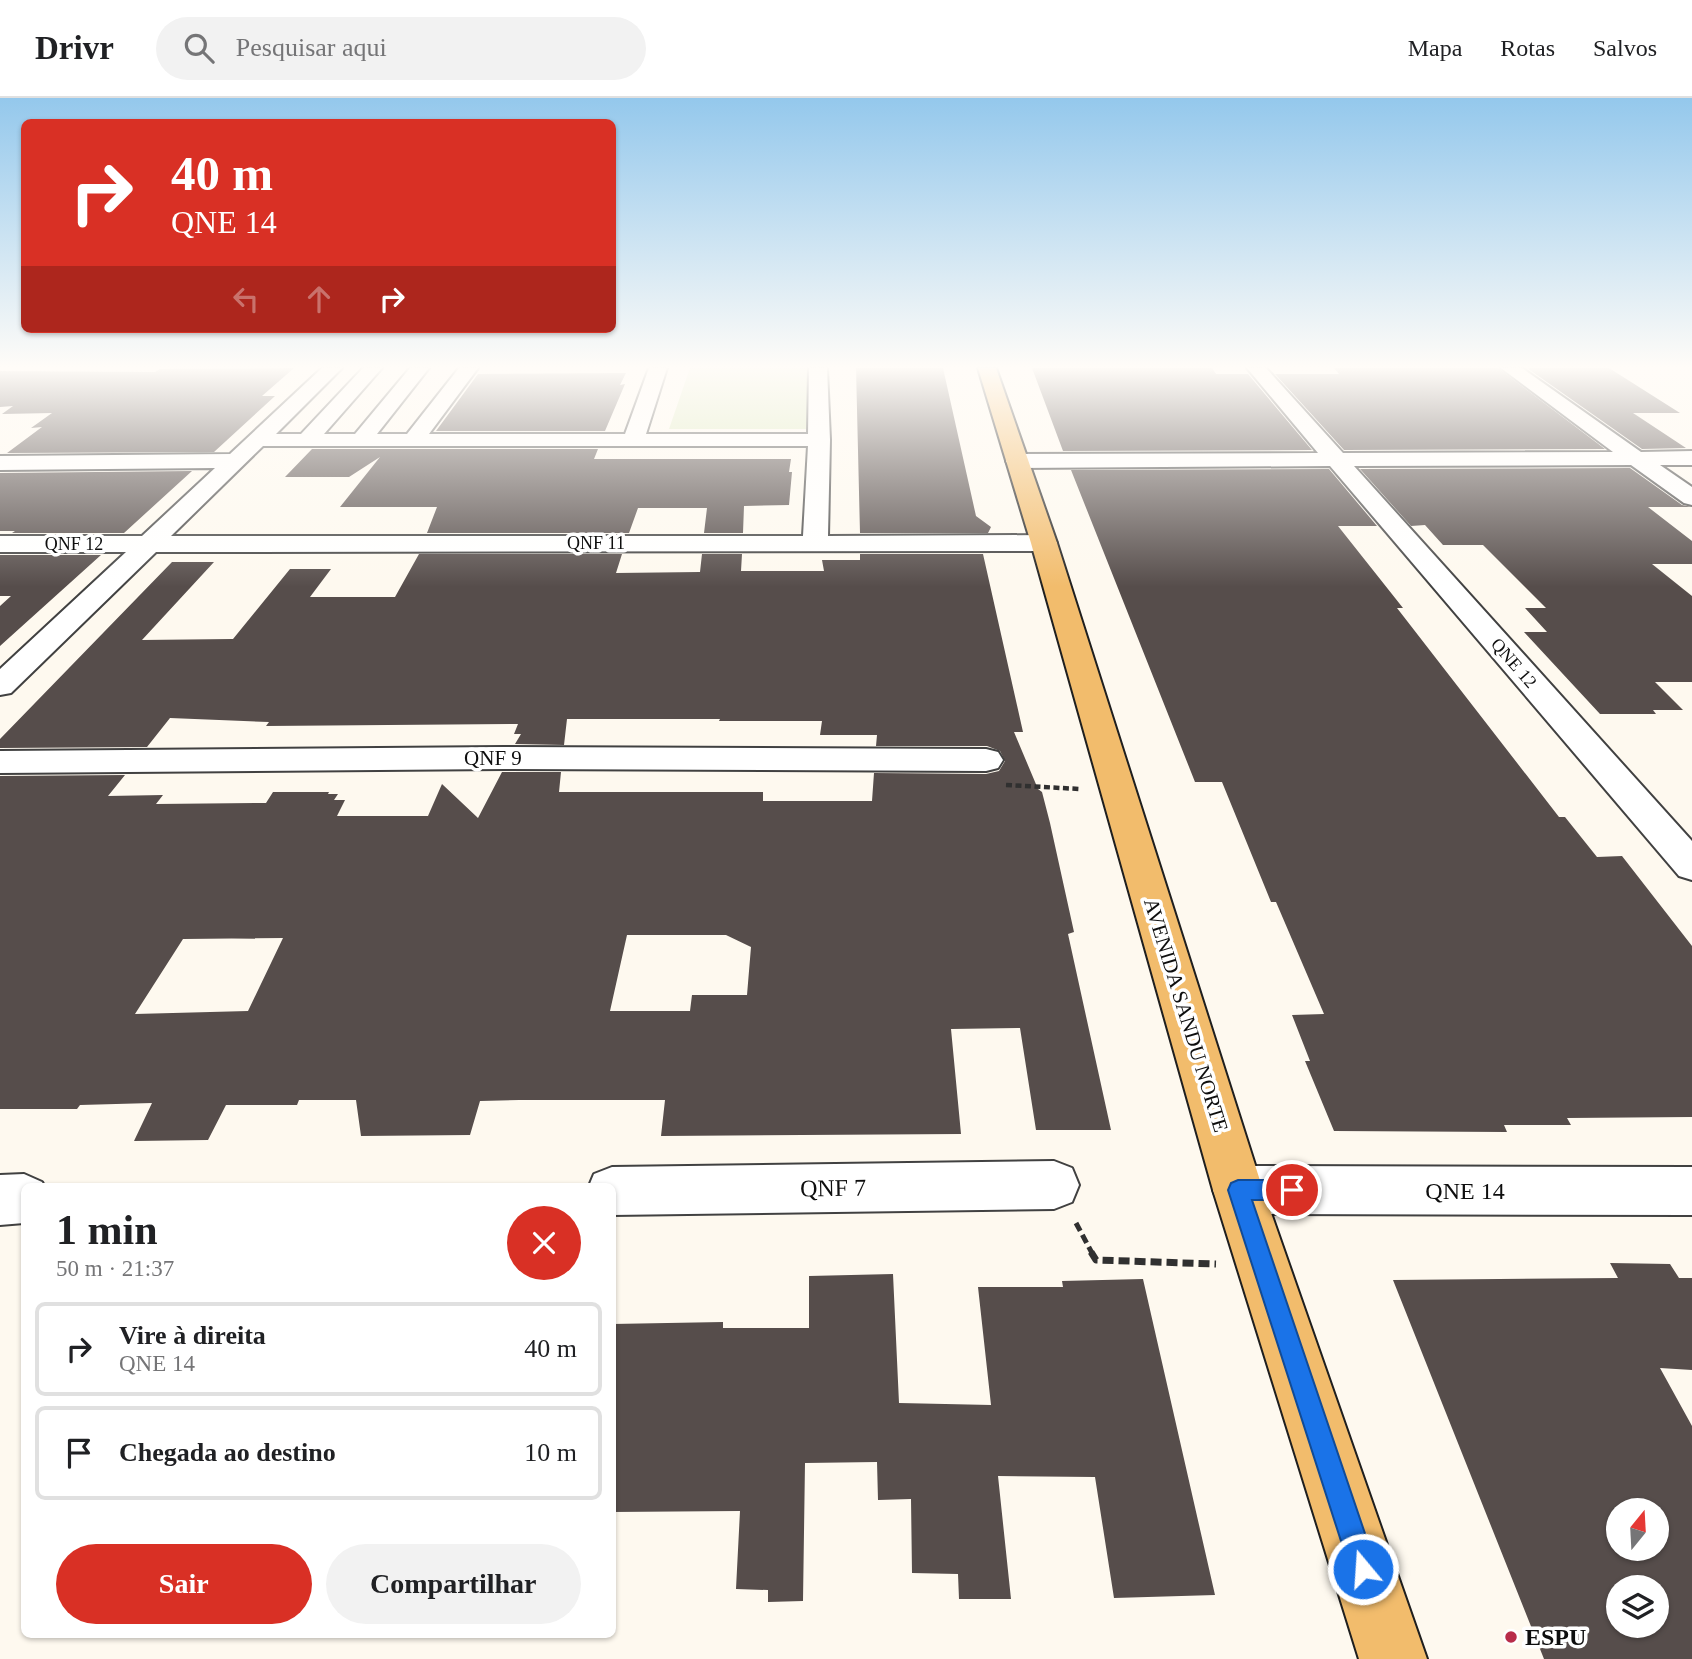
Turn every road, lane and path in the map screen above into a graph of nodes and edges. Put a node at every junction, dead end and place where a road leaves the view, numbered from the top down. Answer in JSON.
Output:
{"nodes":[{"id":1,"x":819,"y":440,"type":"edge"},
{"id":2,"x":259,"y":441,"type":"edge"},
{"id":3,"x":1010,"y":441,"type":"edge"},
{"id":4,"x":1320,"y":441,"type":"edge"},
{"id":5,"x":1612,"y":441,"type":"edge"},
{"id":6,"x":1636,"y":458,"type":"junction"},
{"id":7,"x":1692,"y":458,"type":"edge"},
{"id":8,"x":1336,"y":459,"type":"junction"},
{"id":9,"x":236,"y":461,"type":"junction"},
{"id":10,"x":1017,"y":461,"type":"junction"},
{"id":11,"x":0,"y":463,"type":"edge"},
{"id":12,"x":1692,"y":498,"type":"edge"},
{"id":13,"x":147,"y":543,"type":"junction"},
{"id":14,"x":815,"y":543,"type":"junction"},
{"id":15,"x":0,"y":544,"type":"edge"},
{"id":16,"x":1044,"y":544,"type":"junction"},
{"id":17,"x":0,"y":686,"type":"edge"},
{"id":18,"x":986,"y":760,"type":"dead end"},
{"id":19,"x":0,"y":762,"type":"edge"},
{"id":20,"x":1692,"y":866,"type":"edge"},
{"id":21,"x":1054,"y":1185,"type":"dead end"},
{"id":22,"x":1238,"y":1190,"type":"junction"},
{"id":23,"x":616,"y":1191,"type":"edge"},
{"id":24,"x":1692,"y":1191,"type":"edge"},
{"id":25,"x":21,"y":1199,"type":"edge"},
{"id":26,"x":0,"y":1200,"type":"edge"},
{"id":27,"x":1096,"y":1260,"type":"dead end"},
{"id":28,"x":1263,"y":1264,"type":"junction"},
{"id":29,"x":1393,"y":1659,"type":"edge"}],
"edges":[{"from":1,"to":14,"type":"street"},
{"from":2,"to":9,"type":"street"},
{"from":3,"to":10,"type":"main road","name":"AVENIDA SANDU NORTE"},
{"from":4,"to":8,"type":"street","name":"QNE 12"},
{"from":5,"to":6,"type":"street"},
{"from":6,"to":7,"type":"street"},
{"from":6,"to":8,"type":"street"},
{"from":6,"to":12,"type":"street"},
{"from":8,"to":10,"type":"street"},
{"from":8,"to":20,"type":"street","name":"QNE 12"},
{"from":9,"to":11,"type":"street"},
{"from":9,"to":13,"type":"street"},
{"from":10,"to":16,"type":"main road","name":"AVENIDA SANDU NORTE"},
{"from":13,"to":14,"type":"street","name":"QNF 11"},
{"from":13,"to":15,"type":"street","name":"QNF 12"},
{"from":13,"to":17,"type":"street"},
{"from":14,"to":16,"type":"street","name":"QNF 11"},
{"from":16,"to":22,"type":"main road","name":"AVENIDA SANDU NORTE"},
{"from":18,"to":19,"type":"street","name":"QNF 9"},
{"from":21,"to":23,"type":"street","name":"QNF 7"},
{"from":22,"to":24,"type":"street","name":"QNE 14"},
{"from":22,"to":28,"type":"main road","name":"AVENIDA SANDU NORTE"},
{"from":25,"to":26,"type":"street"},
{"from":27,"to":28,"type":"path"},
{"from":28,"to":29,"type":"main road","name":"AVENIDA SANDU NORTE"}]}
